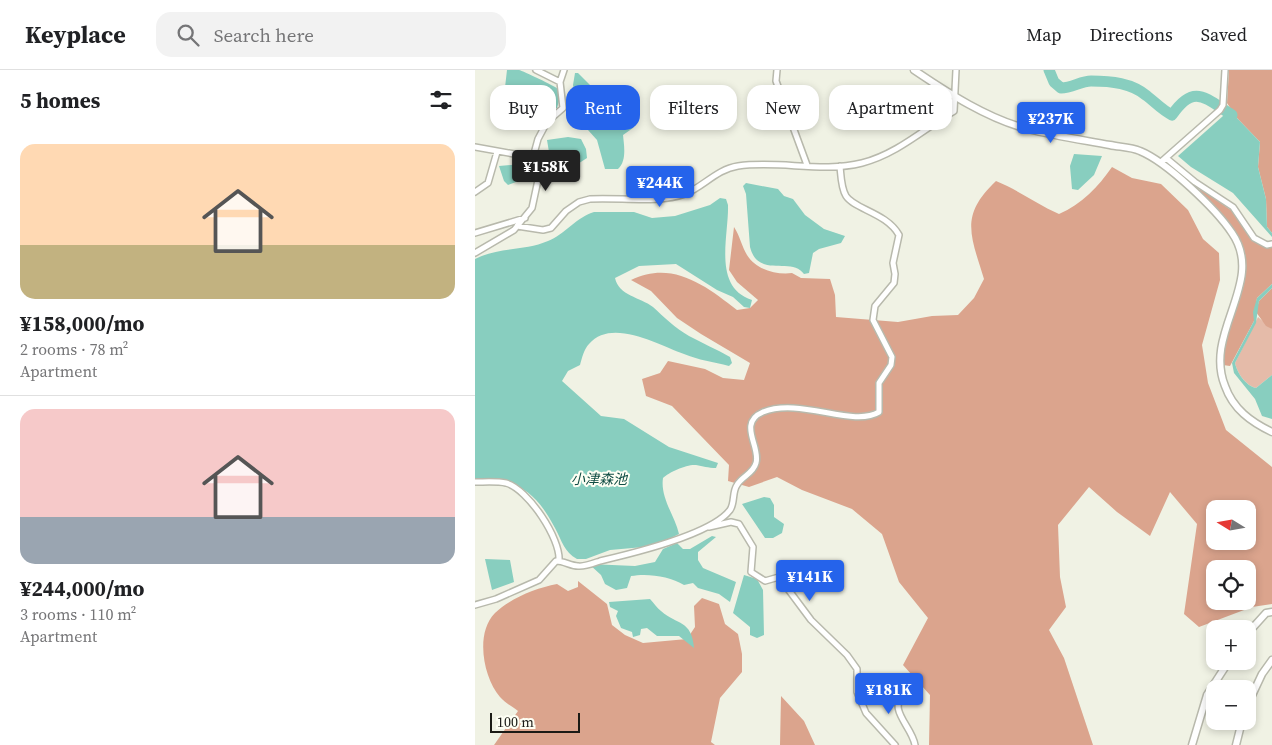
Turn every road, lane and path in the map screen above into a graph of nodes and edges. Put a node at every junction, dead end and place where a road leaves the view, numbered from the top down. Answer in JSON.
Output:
{"nodes":[{"id":1,"x":536,"y":70,"type":"edge"},
{"id":2,"x":564,"y":70,"type":"edge"},
{"id":3,"x":777,"y":70,"type":"edge"},
{"id":4,"x":914,"y":70,"type":"edge"},
{"id":5,"x":956,"y":70,"type":"edge"},
{"id":6,"x":1225,"y":70,"type":"edge"},
{"id":7,"x":560,"y":82,"type":"junction"},
{"id":8,"x":956,"y":96,"type":"junction"},
{"id":9,"x":475,"y":147,"type":"edge"},
{"id":10,"x":497,"y":152,"type":"junction"},
{"id":11,"x":537,"y":158,"type":"junction"},
{"id":12,"x":1163,"y":160,"type":"junction"},
{"id":13,"x":807,"y":165,"type":"junction"},
{"id":14,"x":840,"y":166,"type":"junction"},
{"id":15,"x":475,"y":192,"type":"edge"},
{"id":16,"x":525,"y":218,"type":"junction"},
{"id":17,"x":517,"y":226,"type":"junction"},
{"id":18,"x":475,"y":233,"type":"edge"},
{"id":19,"x":1272,"y":244,"type":"edge"},
{"id":20,"x":475,"y":253,"type":"edge"},
{"id":21,"x":1272,"y":432,"type":"edge"},
{"id":22,"x":475,"y":482,"type":"edge"},
{"id":23,"x":705,"y":528,"type":"junction"},
{"id":24,"x":559,"y":561,"type":"junction"},
{"id":25,"x":475,"y":605,"type":"edge"},
{"id":26,"x":1272,"y":612,"type":"edge"},
{"id":27,"x":1256,"y":624,"type":"edge"},
{"id":28,"x":1272,"y":660,"type":"edge"},
{"id":29,"x":1223,"y":670,"type":"edge"},
{"id":30,"x":1256,"y":687,"type":"edge"},
{"id":31,"x":905,"y":693,"type":"dead end"},
{"id":32,"x":1240,"y":730,"type":"edge"},
{"id":33,"x":895,"y":745,"type":"edge"},
{"id":34,"x":915,"y":745,"type":"edge"},
{"id":35,"x":1192,"y":745,"type":"edge"},
{"id":36,"x":1236,"y":745,"type":"edge"}],
"edges":[{"from":1,"to":7,"type":"street"},
{"from":2,"to":7,"type":"street"},
{"from":3,"to":13,"type":"street"},
{"from":4,"to":8,"type":"street"},
{"from":5,"to":8,"type":"street"},
{"from":6,"to":12,"type":"street"},
{"from":7,"to":11,"type":"street"},
{"from":8,"to":12,"type":"street"},
{"from":8,"to":14,"type":"street"},
{"from":9,"to":10,"type":"street"},
{"from":10,"to":11,"type":"street"},
{"from":10,"to":15,"type":"street"},
{"from":11,"to":16,"type":"street"},
{"from":12,"to":19,"type":"street"},
{"from":12,"to":21,"type":"street"},
{"from":13,"to":14,"type":"street"},
{"from":13,"to":17,"type":"street"},
{"from":14,"to":23,"type":"street"},
{"from":16,"to":17,"type":"street"},
{"from":16,"to":18,"type":"street"},
{"from":17,"to":20,"type":"street"},
{"from":22,"to":24,"type":"street"},
{"from":23,"to":24,"type":"street"},
{"from":23,"to":33,"type":"street"},
{"from":24,"to":25,"type":"street"},
{"from":26,"to":27,"type":"street"},
{"from":28,"to":30,"type":"street"},
{"from":29,"to":35,"type":"street"},
{"from":31,"to":34,"type":"street"},
{"from":32,"to":36,"type":"street"}]}
